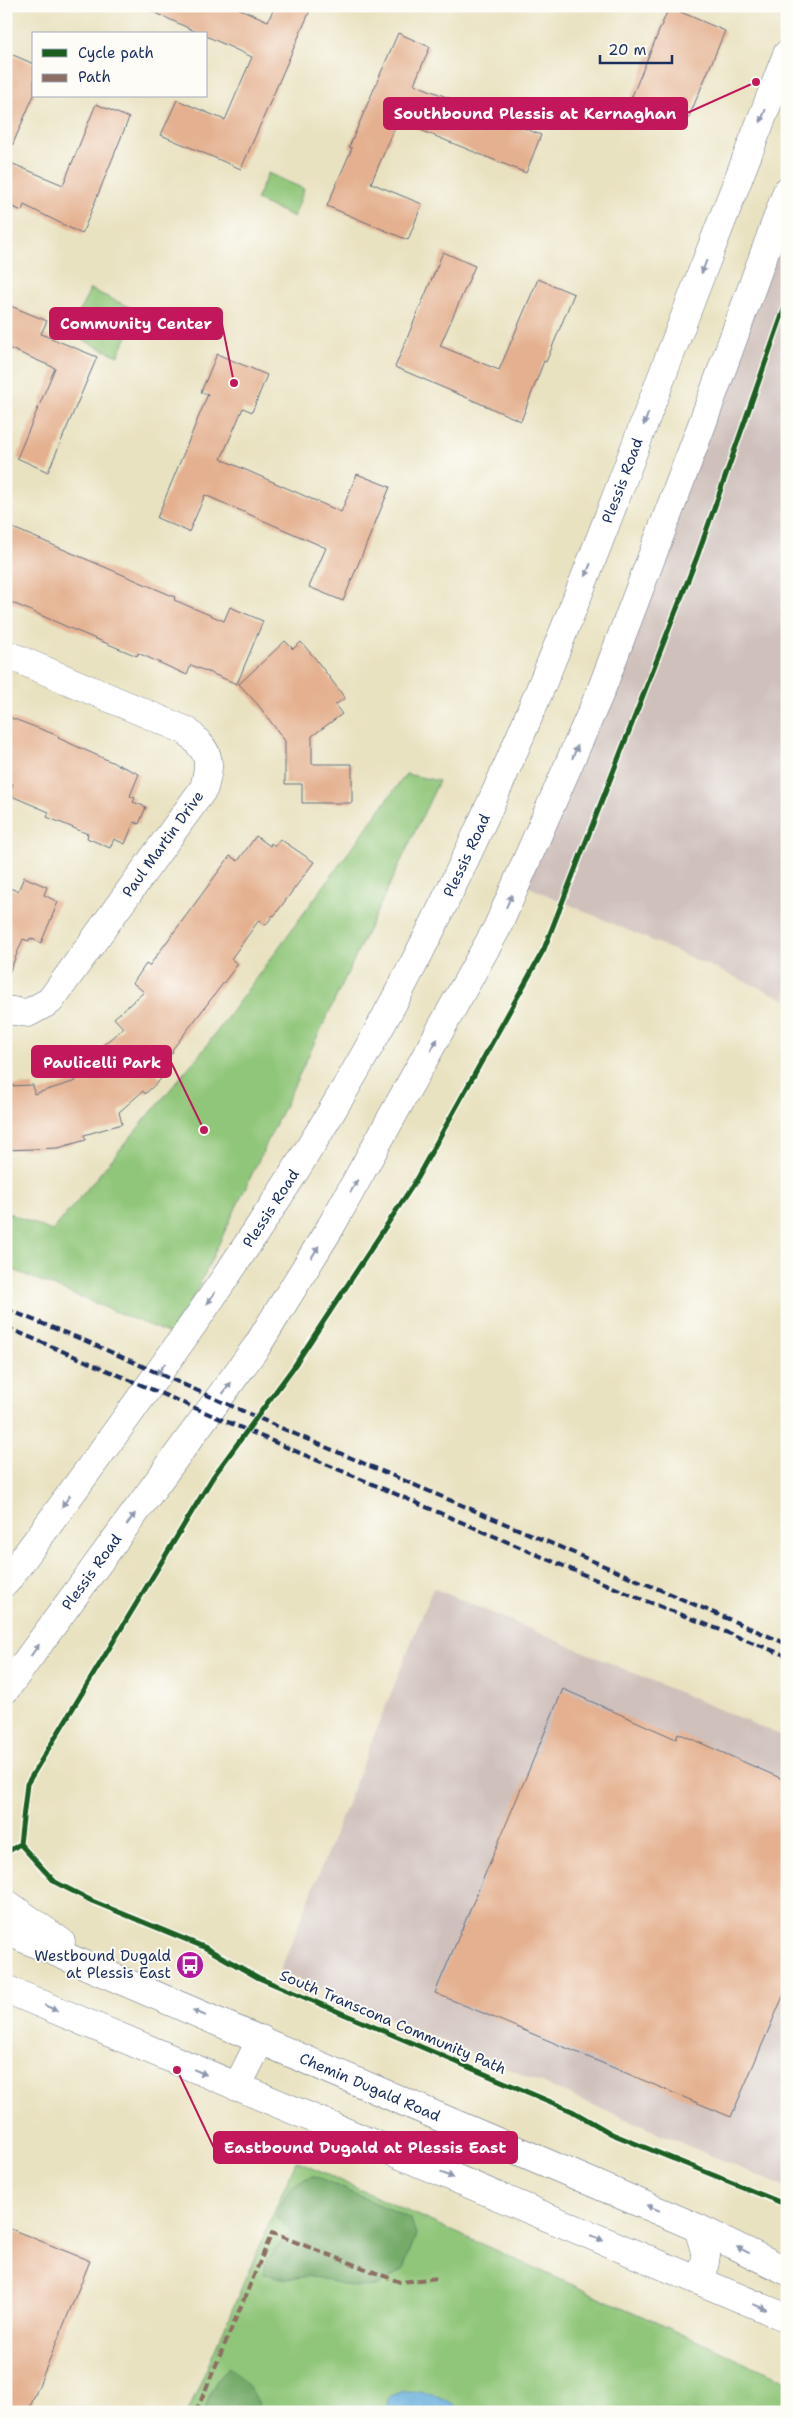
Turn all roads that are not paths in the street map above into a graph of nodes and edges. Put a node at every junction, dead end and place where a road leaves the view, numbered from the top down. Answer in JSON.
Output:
{"nodes":[{"id":1,"x":787,"y":54,"type":"edge"},
{"id":2,"x":787,"y":191,"type":"edge"},
{"id":3,"x":6,"y":654,"type":"edge"},
{"id":4,"x":6,"y":1010,"type":"edge"},
{"id":5,"x":6,"y":1582,"type":"edge"},
{"id":6,"x":6,"y":1689,"type":"edge"},
{"id":7,"x":6,"y":1903,"type":"edge"},
{"id":8,"x":6,"y":1931,"type":"edge"},
{"id":9,"x":100,"y":1972,"type":"junction"},
{"id":10,"x":6,"y":1989,"type":"edge"},
{"id":11,"x":261,"y":2039,"type":"junction"},
{"id":12,"x":237,"y":2088,"type":"junction"},
{"id":13,"x":698,"y":2228,"type":"junction"},
{"id":14,"x":787,"y":2271,"type":"edge"},
{"id":15,"x":702,"y":2282,"type":"junction"},
{"id":16,"x":787,"y":2318,"type":"edge"}],
"edges":[{"from":1,"to":5,"type":"main road","name":"Plessis Road","one_way":true},
{"from":6,"to":2,"type":"main road","name":"Plessis Road","one_way":true},
{"from":3,"to":4,"type":"main road","name":"Paul Martin Drive"},
{"from":7,"to":9,"type":"main road"},
{"from":8,"to":9,"type":"main road","name":"Chemin Dugald Road"},
{"from":11,"to":9,"type":"main road","name":"Chemin Dugald Road","one_way":true},
{"from":10,"to":12,"type":"main road","one_way":true},
{"from":11,"to":12,"type":"main road"},
{"from":13,"to":11,"type":"main road","name":"Chemin Dugald Road","one_way":true},
{"from":12,"to":15,"type":"main road","one_way":true},
{"from":14,"to":13,"type":"main road","name":"Chemin Dugald Road","one_way":true},
{"from":13,"to":15,"type":"main road"},
{"from":15,"to":16,"type":"main road","one_way":true}]}
